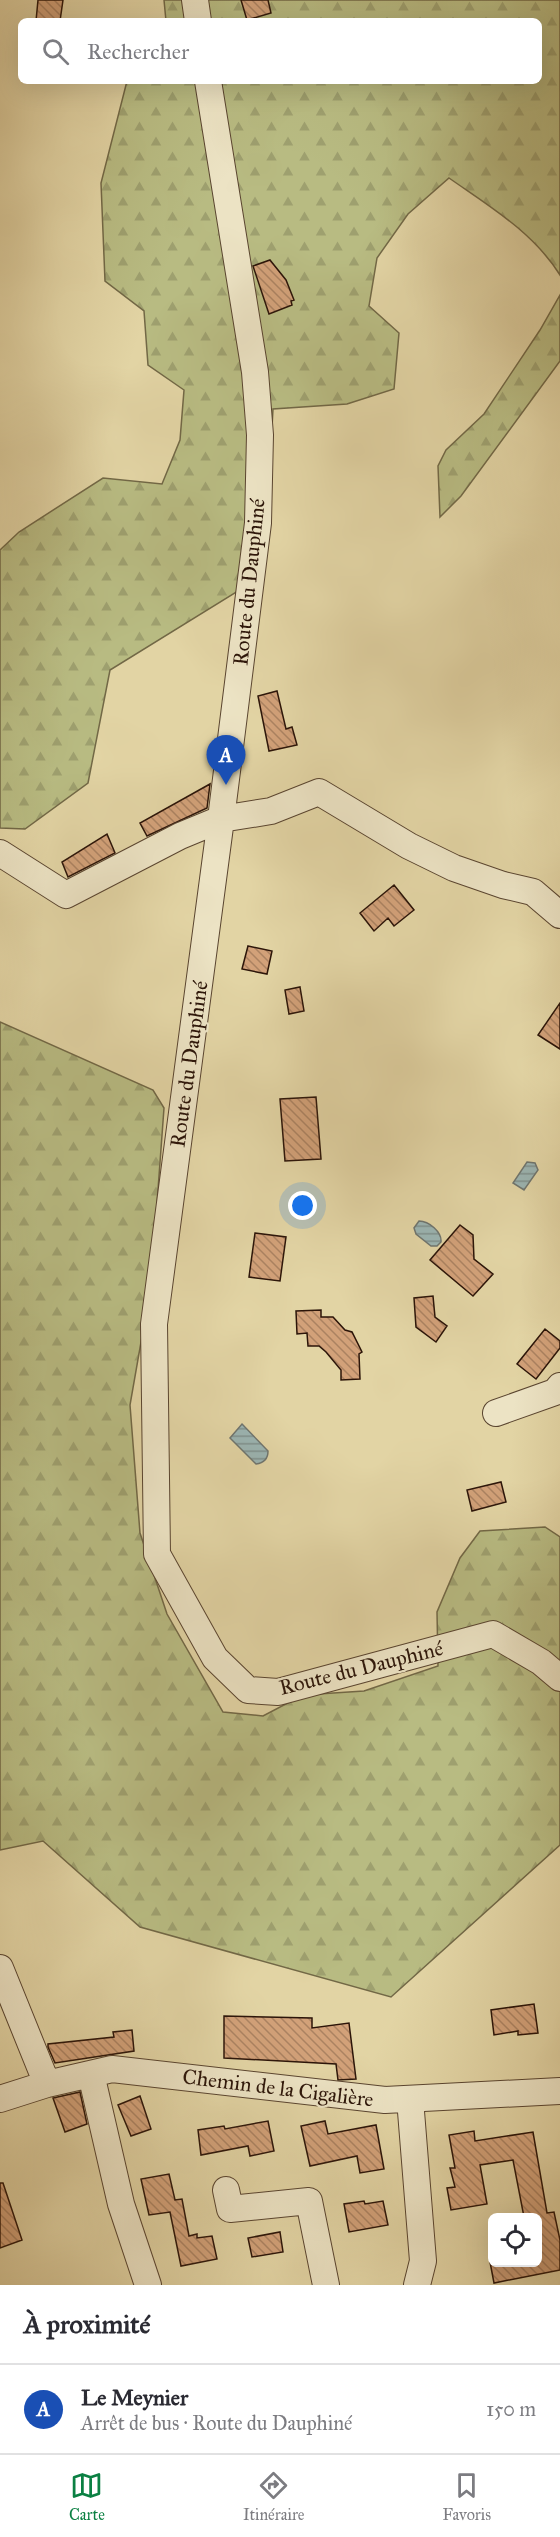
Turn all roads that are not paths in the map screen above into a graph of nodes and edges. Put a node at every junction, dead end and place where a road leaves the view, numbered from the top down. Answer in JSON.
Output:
{"nodes":[{"id":1,"x":195,"y":0,"type":"edge"},
{"id":2,"x":198,"y":18,"type":"edge"},
{"id":3,"x":208,"y":84,"type":"edge"},
{"id":4,"x":221,"y":819,"type":"junction"},
{"id":5,"x":0,"y":853,"type":"edge"},
{"id":6,"x":560,"y":915,"type":"edge"},
{"id":7,"x":560,"y":1386,"type":"edge"},
{"id":8,"x":496,"y":1413,"type":"dead end"},
{"id":9,"x":560,"y":1678,"type":"edge"},
{"id":10,"x":0,"y":1968,"type":"edge"},
{"id":11,"x":91,"y":2074,"type":"junction"},
{"id":12,"x":46,"y":2084,"type":"junction"},
{"id":13,"x":560,"y":2091,"type":"edge"},
{"id":14,"x":0,"y":2099,"type":"edge"},
{"id":15,"x":410,"y":2099,"type":"junction"},
{"id":16,"x":226,"y":2190,"type":"dead end"},
{"id":17,"x":148,"y":2285,"type":"edge"},
{"id":18,"x":326,"y":2285,"type":"edge"},
{"id":19,"x":417,"y":2285,"type":"edge"}],
"edges":[{"from":1,"to":2,"type":"street"},
{"from":3,"to":4,"type":"street","name":"Route du Dauphiné"},
{"from":4,"to":5,"type":"street"},
{"from":4,"to":6,"type":"street"},
{"from":4,"to":9,"type":"street","name":"Route du Dauphiné"},
{"from":7,"to":8,"type":"street"},
{"from":10,"to":12,"type":"street"},
{"from":11,"to":12,"type":"street","name":"Chemin de la Cigalière"},
{"from":11,"to":15,"type":"street","name":"Chemin de la Cigalière"},
{"from":11,"to":17,"type":"street"},
{"from":12,"to":14,"type":"street","name":"Chemin de la Cigalière"},
{"from":13,"to":15,"type":"street","name":"Chemin de la Cigalière"},
{"from":15,"to":19,"type":"street"},
{"from":16,"to":18,"type":"street"}]}
